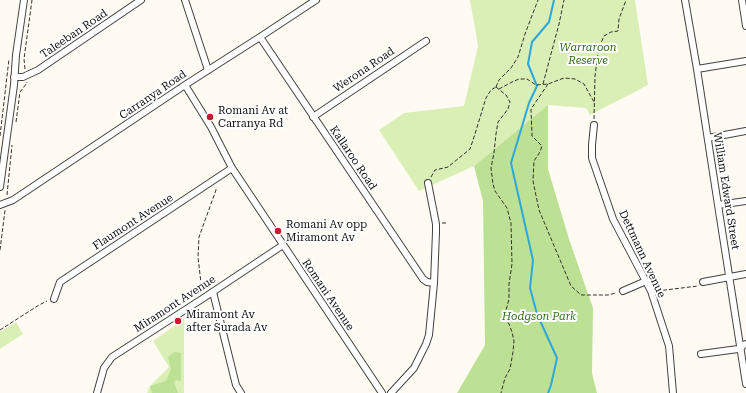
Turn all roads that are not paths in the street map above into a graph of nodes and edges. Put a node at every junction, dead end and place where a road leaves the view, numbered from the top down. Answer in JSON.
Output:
{"nodes":[{"id":1,"x":24,"y":0,"type":"edge"},
{"id":2,"x":141,"y":0,"type":"edge"},
{"id":3,"x":185,"y":0,"type":"edge"},
{"id":4,"x":316,"y":0,"type":"edge"},
{"id":5,"x":685,"y":0,"type":"edge"},
{"id":6,"x":742,"y":0,"type":"edge"},
{"id":7,"x":746,"y":26,"type":"edge"},
{"id":8,"x":260,"y":37,"type":"junction"},
{"id":9,"x":426,"y":40,"type":"dead end"},
{"id":10,"x":746,"y":61,"type":"edge"},
{"id":11,"x":697,"y":69,"type":"junction"},
{"id":12,"x":208,"y":70,"type":"junction"},
{"id":13,"x":14,"y":77,"type":"junction"},
{"id":14,"x":184,"y":85,"type":"junction"},
{"id":15,"x":313,"y":117,"type":"junction"},
{"id":16,"x":594,"y":125,"type":"road end"},
{"id":17,"x":746,"y":131,"type":"edge"},
{"id":18,"x":708,"y":138,"type":"junction"},
{"id":19,"x":232,"y":168,"type":"junction"},
{"id":20,"x":428,"y":183,"type":"road end"},
{"id":21,"x":0,"y":187,"type":"edge"},
{"id":22,"x":746,"y":201,"type":"edge"},
{"id":23,"x":3,"y":205,"type":"edge"},
{"id":24,"x":718,"y":205,"type":"junction"},
{"id":25,"x":282,"y":245,"type":"junction"},
{"id":26,"x":746,"y":274,"type":"edge"},
{"id":27,"x":729,"y":277,"type":"junction"},
{"id":28,"x":646,"y":281,"type":"junction"},
{"id":29,"x":703,"y":282,"type":"dead end"},
{"id":30,"x":434,"y":284,"type":"junction"},
{"id":31,"x":623,"y":291,"type":"road end"},
{"id":32,"x":213,"y":292,"type":"junction"},
{"id":33,"x":54,"y":299,"type":"road end"},
{"id":34,"x":743,"y":346,"type":"edge"},
{"id":35,"x":701,"y":354,"type":"dead end"},
{"id":36,"x":746,"y":384,"type":"edge"},
{"id":37,"x":96,"y":393,"type":"edge"},
{"id":38,"x":241,"y":393,"type":"edge"},
{"id":39,"x":382,"y":393,"type":"edge"},
{"id":40,"x":391,"y":393,"type":"edge"},
{"id":41,"x":673,"y":393,"type":"edge"}],
"edges":[{"from":1,"to":13,"type":"street"},
{"from":2,"to":13,"type":"street","name":"Taleeban Road"},
{"from":3,"to":12,"type":"street"},
{"from":4,"to":8,"type":"street","name":"Carranya Road"},
{"from":5,"to":11,"type":"street","name":"William Edward Street"},
{"from":6,"to":7,"type":"street"},
{"from":8,"to":12,"type":"street","name":"Carranya Road"},
{"from":8,"to":15,"type":"street","name":"Kallaroo Road"},
{"from":9,"to":15,"type":"street","name":"Werona Road"},
{"from":10,"to":11,"type":"street"},
{"from":11,"to":18,"type":"street","name":"William Edward Street"},
{"from":12,"to":14,"type":"street","name":"Carranya Road"},
{"from":13,"to":21,"type":"street"},
{"from":14,"to":19,"type":"street","name":"Romani Avenue"},
{"from":14,"to":23,"type":"street","name":"Carranya Road"},
{"from":15,"to":30,"type":"street","name":"Kallaroo Road"},
{"from":16,"to":28,"type":"street","name":"Dettmann Avenue"},
{"from":17,"to":18,"type":"street"},
{"from":18,"to":24,"type":"street","name":"William Edward Street"},
{"from":19,"to":25,"type":"street","name":"Romani Avenue"},
{"from":19,"to":33,"type":"street","name":"Flaumont Avenue"},
{"from":20,"to":30,"type":"street"},
{"from":22,"to":24,"type":"street"},
{"from":24,"to":27,"type":"street","name":"William Edward Street"},
{"from":25,"to":32,"type":"street","name":"Miramont Avenue"},
{"from":25,"to":39,"type":"street","name":"Romani Avenue"},
{"from":26,"to":27,"type":"street"},
{"from":27,"to":29,"type":"street"},
{"from":27,"to":34,"type":"street","name":"William Edward Street"},
{"from":28,"to":31,"type":"street"},
{"from":28,"to":41,"type":"street","name":"Dettmann Avenue"},
{"from":30,"to":40,"type":"street"},
{"from":32,"to":37,"type":"street","name":"Miramont Avenue"},
{"from":32,"to":38,"type":"street"},
{"from":34,"to":35,"type":"street"},
{"from":34,"to":36,"type":"street","name":"William Edward Street"}]}
